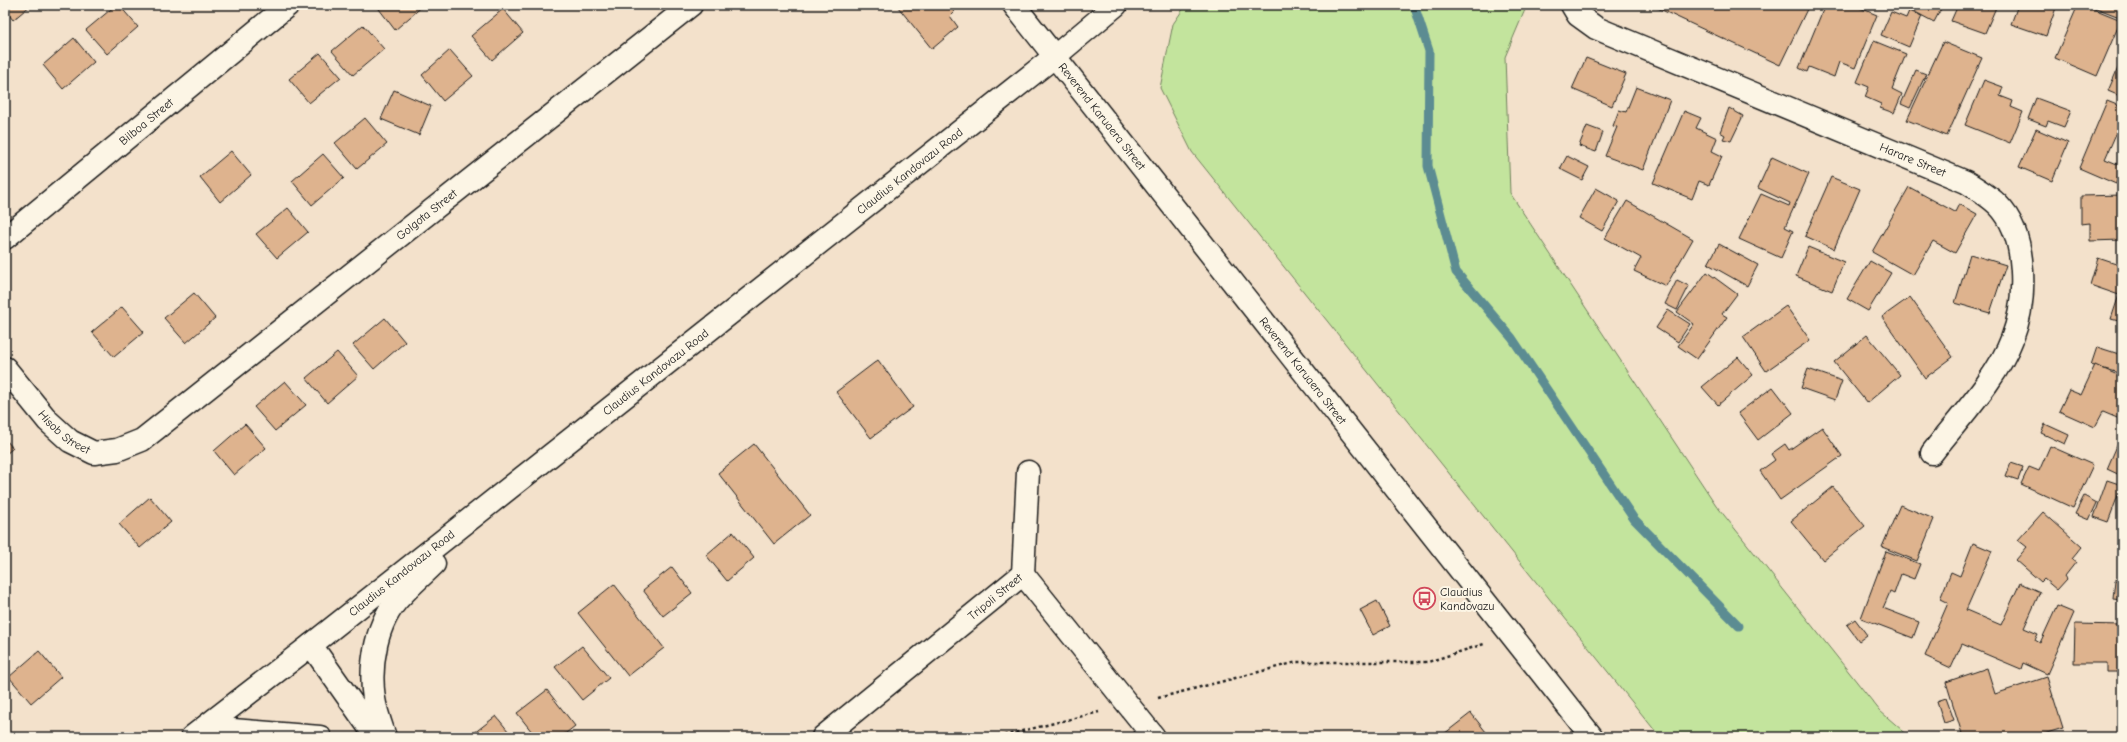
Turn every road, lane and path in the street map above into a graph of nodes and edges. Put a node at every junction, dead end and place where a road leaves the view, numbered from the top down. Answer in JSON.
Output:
{"nodes":[{"id":1,"x":288,"y":5,"type":"edge"},
{"id":2,"x":691,"y":5,"type":"edge"},
{"id":3,"x":1014,"y":5,"type":"edge"},
{"id":4,"x":1116,"y":5,"type":"edge"},
{"id":5,"x":1572,"y":5,"type":"edge"},
{"id":6,"x":1054,"y":57,"type":"junction"},
{"id":7,"x":5,"y":238,"type":"edge"},
{"id":8,"x":5,"y":368,"type":"edge"},
{"id":9,"x":162,"y":424,"type":"joint"},
{"id":10,"x":558,"y":449,"type":"junction"},
{"id":11,"x":1932,"y":453,"type":"dead end"},
{"id":12,"x":1028,"y":472,"type":"dead end"},
{"id":13,"x":1023,"y":574,"type":"junction"},
{"id":14,"x":1512,"y":636,"type":"junction"},
{"id":15,"x":311,"y":645,"type":"junction"},
{"id":16,"x":1129,"y":705,"type":"junction"},
{"id":17,"x":192,"y":737,"type":"edge"},
{"id":18,"x":199,"y":737,"type":"edge"},
{"id":19,"x":320,"y":737,"type":"edge"},
{"id":20,"x":376,"y":737,"type":"edge"},
{"id":21,"x":385,"y":737,"type":"edge"},
{"id":22,"x":823,"y":737,"type":"edge"},
{"id":23,"x":998,"y":737,"type":"edge"},
{"id":24,"x":1154,"y":737,"type":"edge"},
{"id":25,"x":1592,"y":737,"type":"edge"}],
"edges":[{"from":1,"to":7,"type":"street","name":"Bilboa Street"},
{"from":2,"to":9,"type":"street","name":"Golgota Street"},
{"from":3,"to":6,"type":"street","name":"Reverend Karuaera Street"},
{"from":4,"to":6,"type":"street","name":"Claudius Kandovazu Road"},
{"from":5,"to":11,"type":"street","name":"Harare Street"},
{"from":6,"to":10,"type":"street","name":"Claudius Kandovazu Road"},
{"from":6,"to":14,"type":"street","name":"Reverend Karuaera Street"},
{"from":8,"to":9,"type":"street","name":"Hisob Street"},
{"from":10,"to":15,"type":"street","name":"Claudius Kandovazu Road"},
{"from":10,"to":21,"type":"street"},
{"from":12,"to":13,"type":"street"},
{"from":13,"to":16,"type":"street","name":"Tripoli Street"},
{"from":13,"to":22,"type":"street","name":"Tripoli Street"},
{"from":14,"to":16,"type":"path"},
{"from":14,"to":25,"type":"street","name":"Reverend Karuaera Street"},
{"from":15,"to":17,"type":"street","name":"Claudius Kandovazu Road"},
{"from":15,"to":20,"type":"street"},
{"from":16,"to":23,"type":"path"},
{"from":16,"to":24,"type":"street","name":"Tripoli Street"},
{"from":18,"to":19,"type":"street"}]}
